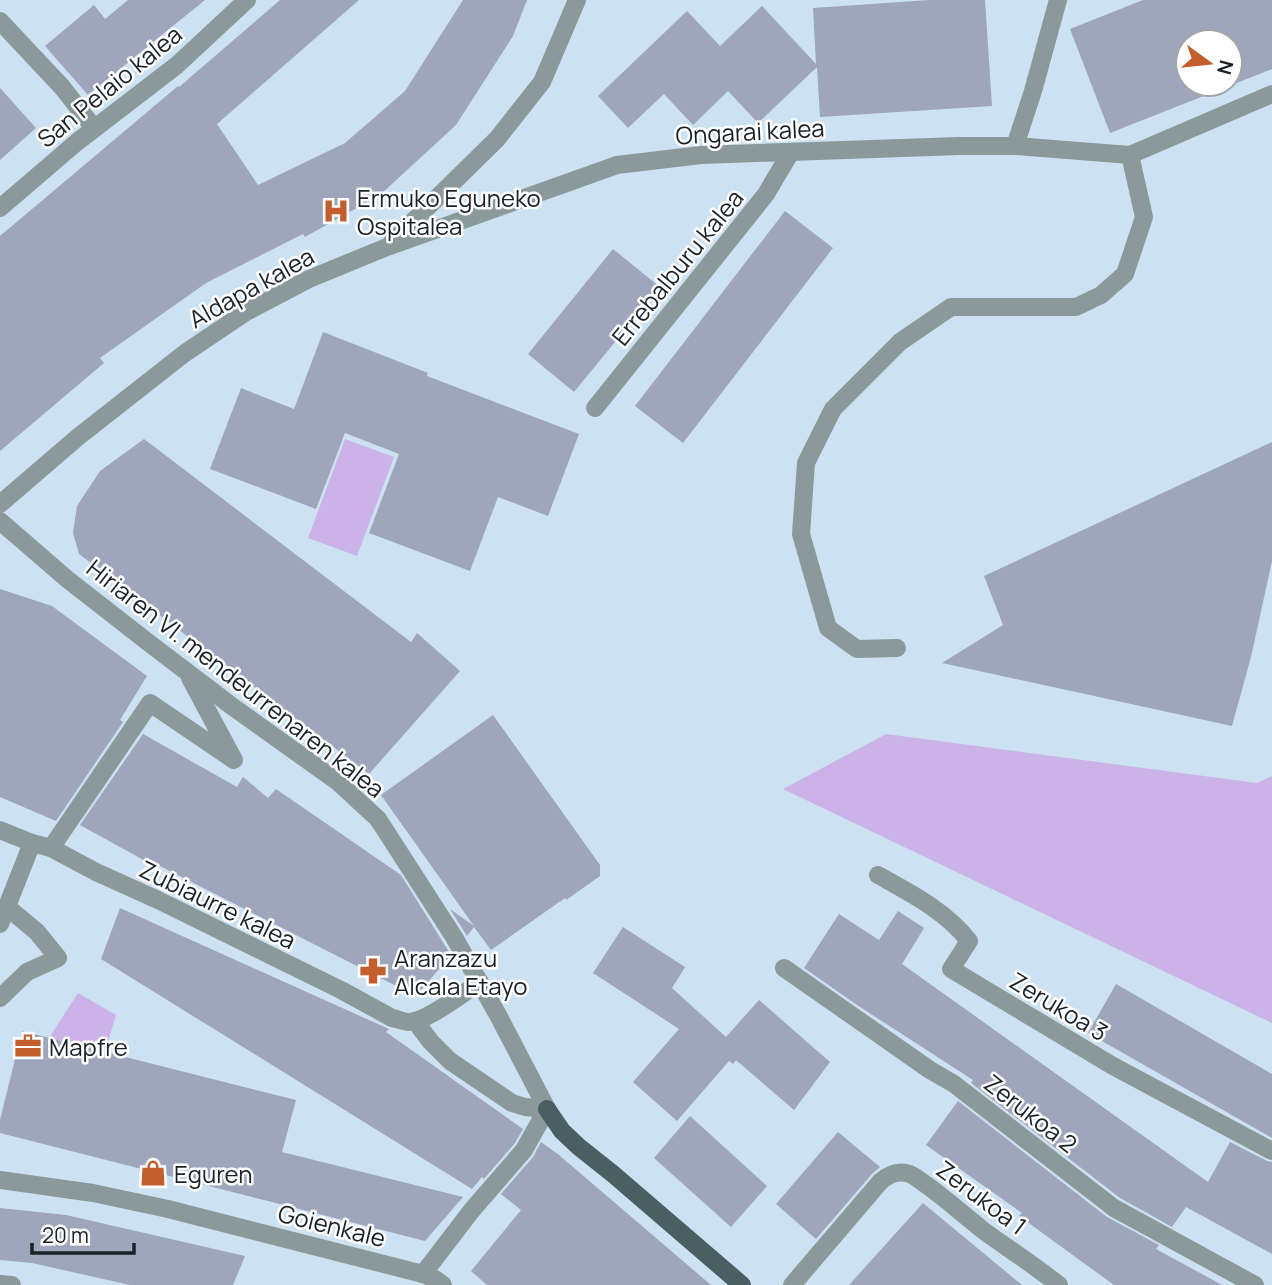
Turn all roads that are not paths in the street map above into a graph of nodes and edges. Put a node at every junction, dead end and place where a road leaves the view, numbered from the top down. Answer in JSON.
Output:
{"nodes":[{"id":1,"x":247,"y":0,"type":"edge"},
{"id":2,"x":577,"y":0,"type":"edge"},
{"id":3,"x":1058,"y":0,"type":"edge"},
{"id":4,"x":0,"y":21,"type":"edge"},
{"id":5,"x":1272,"y":94,"type":"edge"},
{"id":6,"x":94,"y":128,"type":"junction"},
{"id":7,"x":1015,"y":146,"type":"junction"},
{"id":8,"x":791,"y":152,"type":"junction"},
{"id":9,"x":1130,"y":155,"type":"junction"},
{"id":10,"x":0,"y":208,"type":"edge"},
{"id":11,"x":387,"y":247,"type":"junction"},
{"id":12,"x":595,"y":408,"type":"dead end"},
{"id":13,"x":0,"y":504,"type":"edge"},
{"id":14,"x":0,"y":521,"type":"edge"},
{"id":15,"x":897,"y":648,"type":"dead end"},
{"id":16,"x":186,"y":671,"type":"junction"},
{"id":17,"x":0,"y":830,"type":"edge"},
{"id":18,"x":32,"y":843,"type":"junction"},
{"id":19,"x":51,"y":848,"type":"junction"},
{"id":20,"x":878,"y":875,"type":"dead end"},
{"id":21,"x":4,"y":915,"type":"edge"},
{"id":22,"x":784,"y":968,"type":"dead end"},
{"id":23,"x":480,"y":982,"type":"junction"},
{"id":24,"x":0,"y":998,"type":"edge"},
{"id":25,"x":415,"y":1021,"type":"junction"},
{"id":26,"x":547,"y":1109,"type":"junction"},
{"id":27,"x":1272,"y":1151,"type":"edge"},
{"id":28,"x":0,"y":1180,"type":"edge"},
{"id":29,"x":423,"y":1274,"type":"junction"},
{"id":30,"x":0,"y":1284,"type":"edge"},
{"id":31,"x":12,"y":1285,"type":"edge"},
{"id":32,"x":443,"y":1285,"type":"edge"},
{"id":33,"x":743,"y":1285,"type":"edge"},
{"id":34,"x":792,"y":1285,"type":"edge"},
{"id":35,"x":1059,"y":1285,"type":"edge"},
{"id":36,"x":1255,"y":1285,"type":"edge"}],
"edges":[{"from":1,"to":6,"type":"street","name":"San Pelaio kalea"},
{"from":2,"to":11,"type":"street","name":"Aldapa kalea"},
{"from":3,"to":7,"type":"street"},
{"from":4,"to":6,"type":"street"},
{"from":5,"to":9,"type":"street","name":"Ongarai kalea"},
{"from":6,"to":10,"type":"street","name":"San Pelaio kalea"},
{"from":7,"to":8,"type":"street","name":"Ongarai kalea"},
{"from":7,"to":9,"type":"street","name":"Ongarai kalea"},
{"from":8,"to":11,"type":"street","name":"Ongarai kalea"},
{"from":8,"to":12,"type":"street","name":"Errebalburu kalea"},
{"from":9,"to":15,"type":"street"},
{"from":11,"to":13,"type":"street","name":"Aldapa kalea"},
{"from":14,"to":16,"type":"street","name":"Hiriaren VI. mendeurrenaren kalea"},
{"from":16,"to":19,"type":"street"},
{"from":16,"to":23,"type":"street","name":"Hiriaren VI. mendeurrenaren kalea"},
{"from":17,"to":18,"type":"street","name":"Zubiaurre kalea"},
{"from":18,"to":19,"type":"street","name":"Zubiaurre kalea"},
{"from":18,"to":21,"type":"street"},
{"from":19,"to":25,"type":"street","name":"Zubiaurre kalea"},
{"from":20,"to":27,"type":"street","name":"Zerukoa 3"},
{"from":21,"to":24,"type":"street"},
{"from":22,"to":36,"type":"street","name":"Zerukoa 2"},
{"from":23,"to":25,"type":"street"},
{"from":23,"to":26,"type":"street","name":"Hiriaren VI. mendeurrenaren kalea"},
{"from":25,"to":26,"type":"street"},
{"from":26,"to":29,"type":"street"},
{"from":26,"to":33,"type":"main road"},
{"from":28,"to":29,"type":"street","name":"Goienkale"},
{"from":29,"to":32,"type":"street","name":"Goienkale"},
{"from":30,"to":31,"type":"street"},
{"from":34,"to":35,"type":"street","name":"Zerukoa 1"}]}
